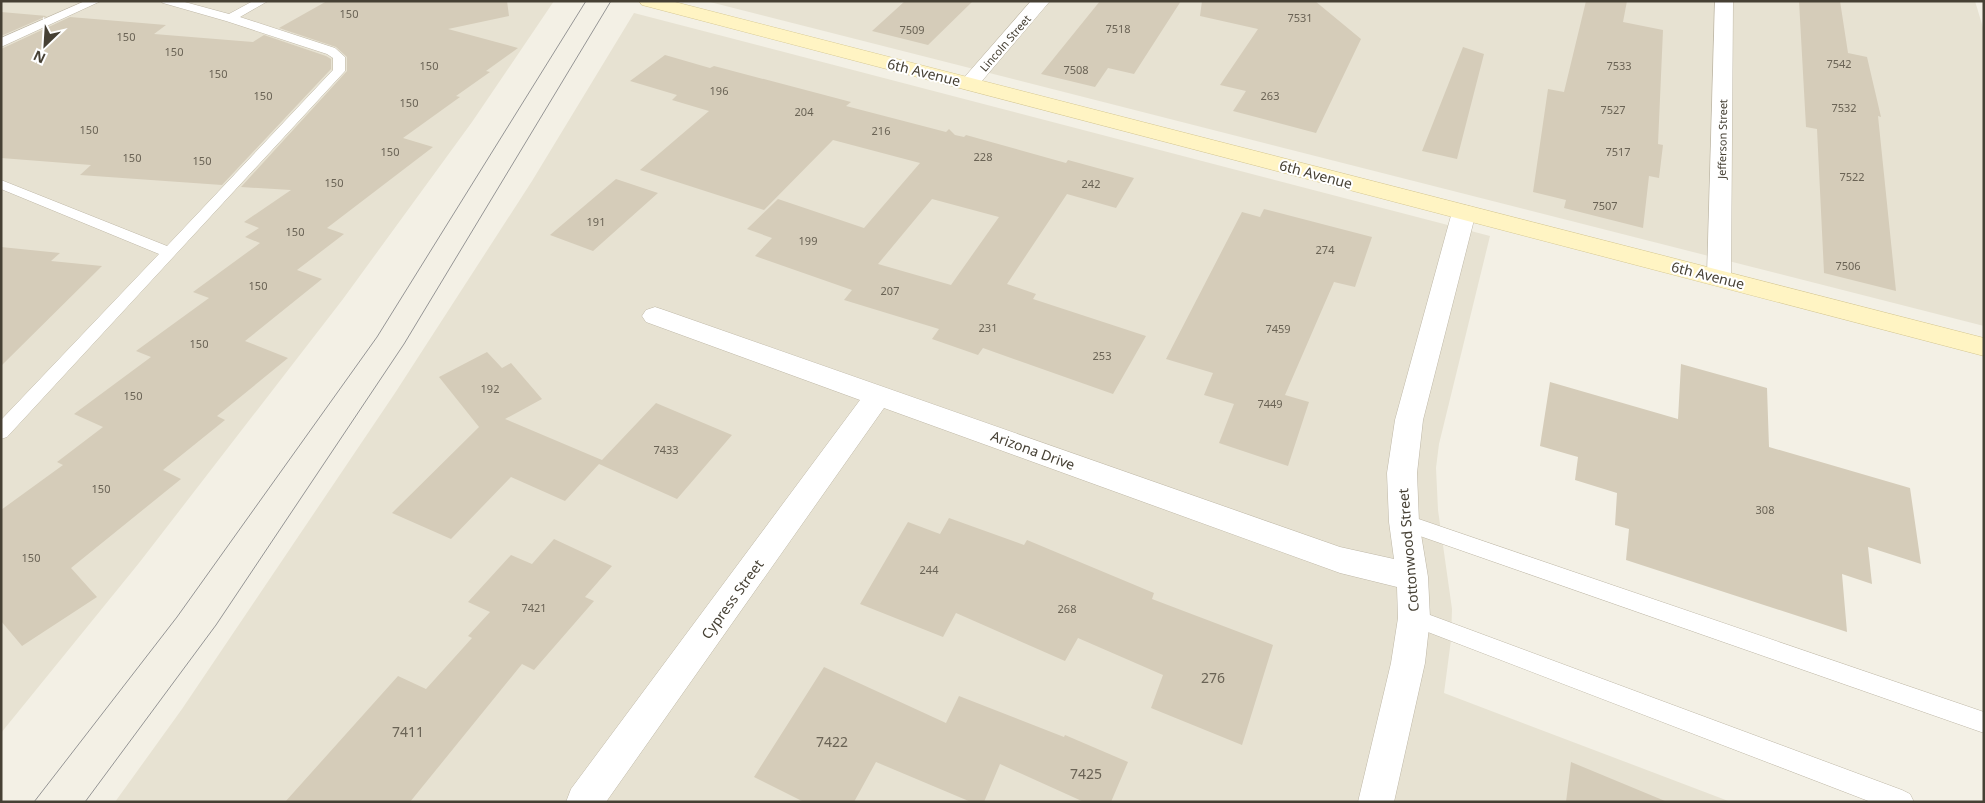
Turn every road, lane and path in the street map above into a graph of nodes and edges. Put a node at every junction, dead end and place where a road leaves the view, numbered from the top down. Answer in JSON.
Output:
{"nodes":[{"id":1,"x":95,"y":1,"type":"edge"},
{"id":2,"x":167,"y":1,"type":"edge"},
{"id":3,"x":262,"y":1,"type":"edge"},
{"id":4,"x":1041,"y":1,"type":"edge"},
{"id":5,"x":1724,"y":1,"type":"edge"},
{"id":6,"x":654,"y":2,"type":"edge"},
{"id":7,"x":230,"y":18,"type":"junction"},
{"id":8,"x":1,"y":43,"type":"edge"},
{"id":9,"x":969,"y":84,"type":"junction"},
{"id":10,"x":1,"y":184,"type":"edge"},
{"id":11,"x":1464,"y":212,"type":"junction"},
{"id":12,"x":168,"y":252,"type":"junction"},
{"id":13,"x":1719,"y":277,"type":"junction"},
{"id":14,"x":655,"y":316,"type":"dead end"},
{"id":15,"x":1984,"y":347,"type":"edge"},
{"id":16,"x":879,"y":395,"type":"junction"},
{"id":17,"x":1,"y":432,"type":"edge"},
{"id":18,"x":1404,"y":522,"type":"junction"},
{"id":19,"x":1412,"y":577,"type":"junction"},
{"id":20,"x":1414,"y":618,"type":"junction"},
{"id":21,"x":1984,"y":723,"type":"edge"},
{"id":22,"x":584,"y":802,"type":"edge"},
{"id":23,"x":1376,"y":802,"type":"edge"},
{"id":24,"x":1902,"y":802,"type":"edge"}],
"edges":[{"from":1,"to":8,"type":"lane"},
{"from":2,"to":7,"type":"lane"},
{"from":3,"to":7,"type":"lane"},
{"from":4,"to":9,"type":"street","name":"Lincoln Street"},
{"from":5,"to":13,"type":"street","name":"Jefferson Street"},
{"from":6,"to":9,"type":"street","name":"6th Avenue"},
{"from":7,"to":12,"type":"lane"},
{"from":9,"to":11,"type":"street","name":"6th Avenue"},
{"from":10,"to":12,"type":"lane"},
{"from":11,"to":13,"type":"street","name":"6th Avenue"},
{"from":11,"to":18,"type":"street","name":"Cottonwood Street"},
{"from":12,"to":17,"type":"lane"},
{"from":13,"to":15,"type":"street","name":"6th Avenue"},
{"from":14,"to":16,"type":"street","name":"Arizona Drive"},
{"from":16,"to":19,"type":"street","name":"Arizona Drive"},
{"from":16,"to":22,"type":"street","name":"Cypress Street"},
{"from":18,"to":19,"type":"street","name":"Cottonwood Street"},
{"from":18,"to":21,"type":"lane"},
{"from":19,"to":20,"type":"street","name":"Cottonwood Street"},
{"from":20,"to":23,"type":"street","name":"Cottonwood Street"},
{"from":20,"to":24,"type":"lane"}]}
